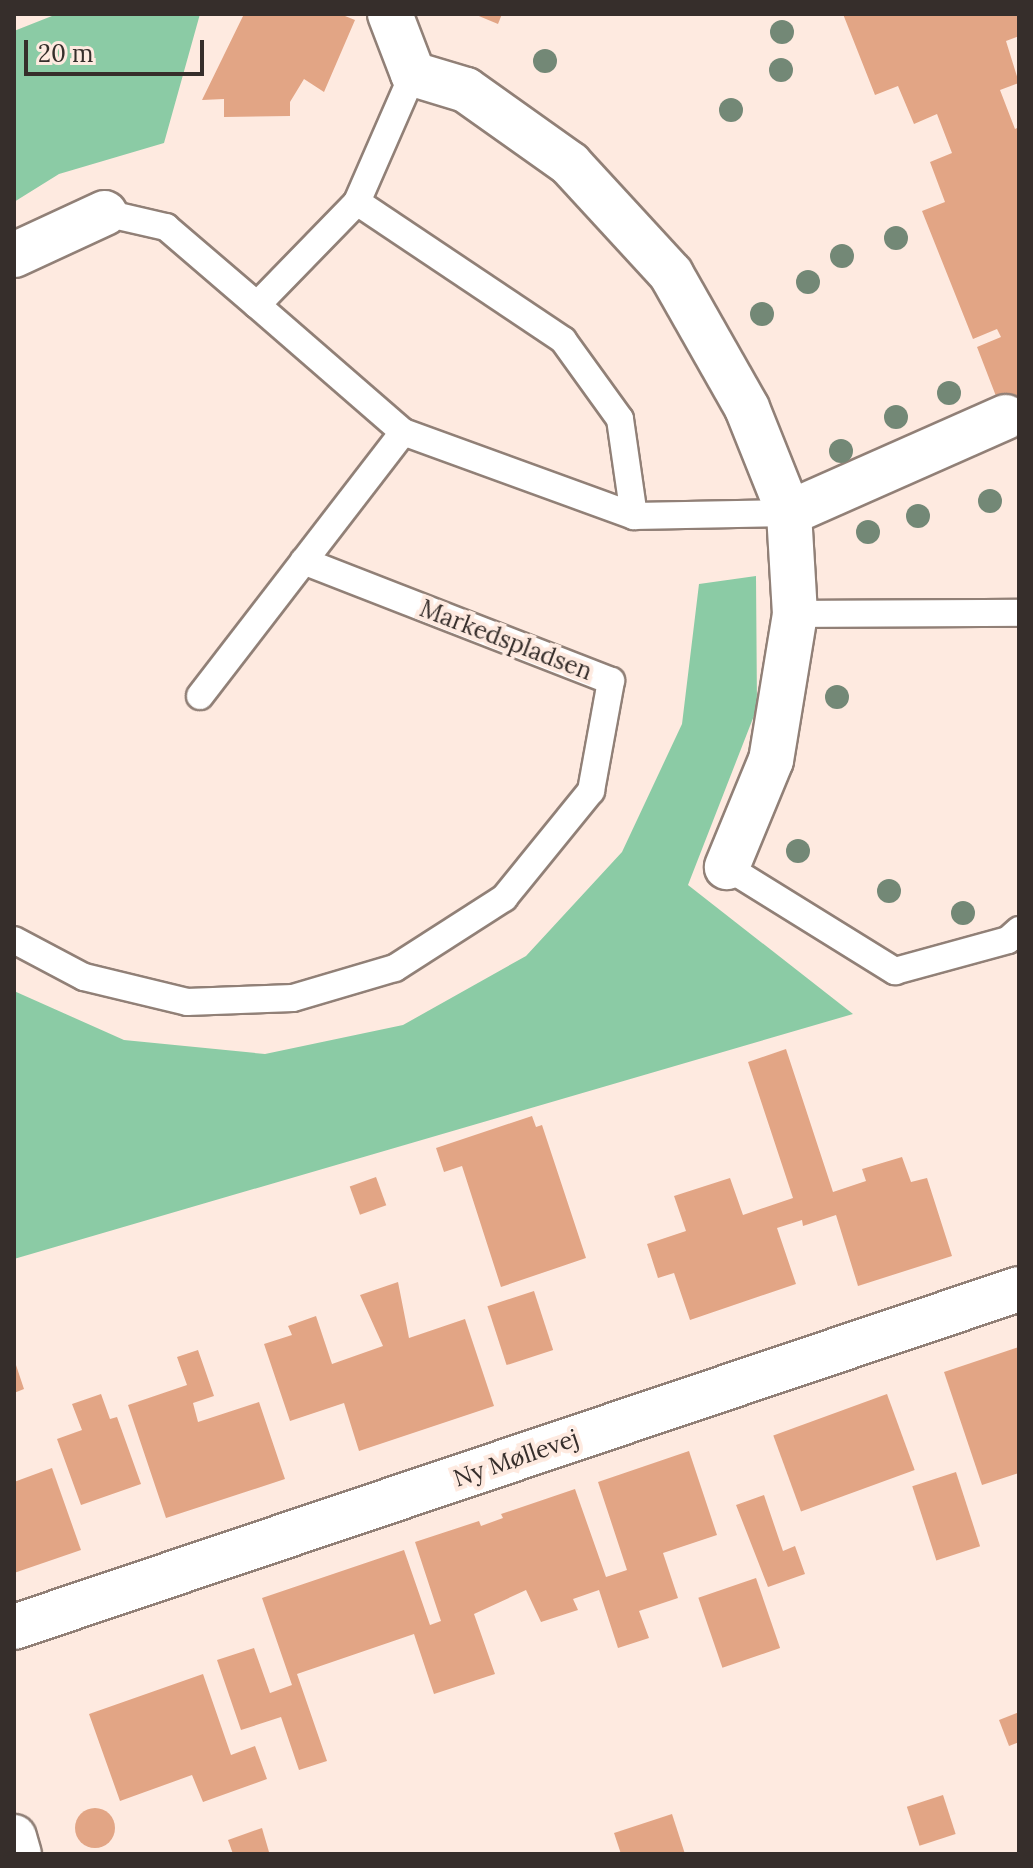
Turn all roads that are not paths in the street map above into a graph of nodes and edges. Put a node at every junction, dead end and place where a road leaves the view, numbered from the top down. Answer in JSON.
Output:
{"nodes":[{"id":1,"x":390,"y":14,"type":"edge"},
{"id":2,"x":413,"y":74,"type":"junction"},
{"id":3,"x":357,"y":202,"type":"junction"},
{"id":4,"x":105,"y":213,"type":"joint"},
{"id":5,"x":14,"y":255,"type":"edge"},
{"id":6,"x":257,"y":305,"type":"junction"},
{"id":7,"x":1006,"y":417,"type":"dead end"},
{"id":8,"x":403,"y":432,"type":"junction"},
{"id":9,"x":789,"y":513,"type":"junction"},
{"id":10,"x":634,"y":516,"type":"junction"},
{"id":11,"x":304,"y":561,"type":"junction"},
{"id":12,"x":1019,"y":613,"type":"edge"},
{"id":13,"x":795,"y":614,"type":"junction"},
{"id":14,"x":200,"y":696,"type":"dead end"},
{"id":15,"x":727,"y":867,"type":"joint"},
{"id":16,"x":1019,"y":930,"type":"edge"},
{"id":17,"x":14,"y":940,"type":"edge"},
{"id":18,"x":1019,"y":1289,"type":"edge"},
{"id":19,"x":14,"y":1627,"type":"edge"},
{"id":20,"x":14,"y":1837,"type":"edge"},
{"id":21,"x":19,"y":1854,"type":"edge"}],
"edges":[{"from":1,"to":2,"type":"street"},
{"from":2,"to":3,"type":"lane"},
{"from":2,"to":9,"type":"street"},
{"from":3,"to":6,"type":"lane"},
{"from":3,"to":10,"type":"lane"},
{"from":4,"to":5,"type":"street"},
{"from":4,"to":6,"type":"lane"},
{"from":6,"to":8,"type":"lane"},
{"from":7,"to":9,"type":"street"},
{"from":8,"to":10,"type":"lane"},
{"from":8,"to":11,"type":"lane"},
{"from":9,"to":10,"type":"lane"},
{"from":9,"to":13,"type":"street"},
{"from":11,"to":14,"type":"lane"},
{"from":11,"to":17,"type":"lane","name":"Markedspladsen"},
{"from":12,"to":13,"type":"lane"},
{"from":13,"to":15,"type":"street"},
{"from":15,"to":16,"type":"lane"},
{"from":18,"to":19,"type":"street","name":"Ny Møllevej"},
{"from":20,"to":21,"type":"street"}]}
